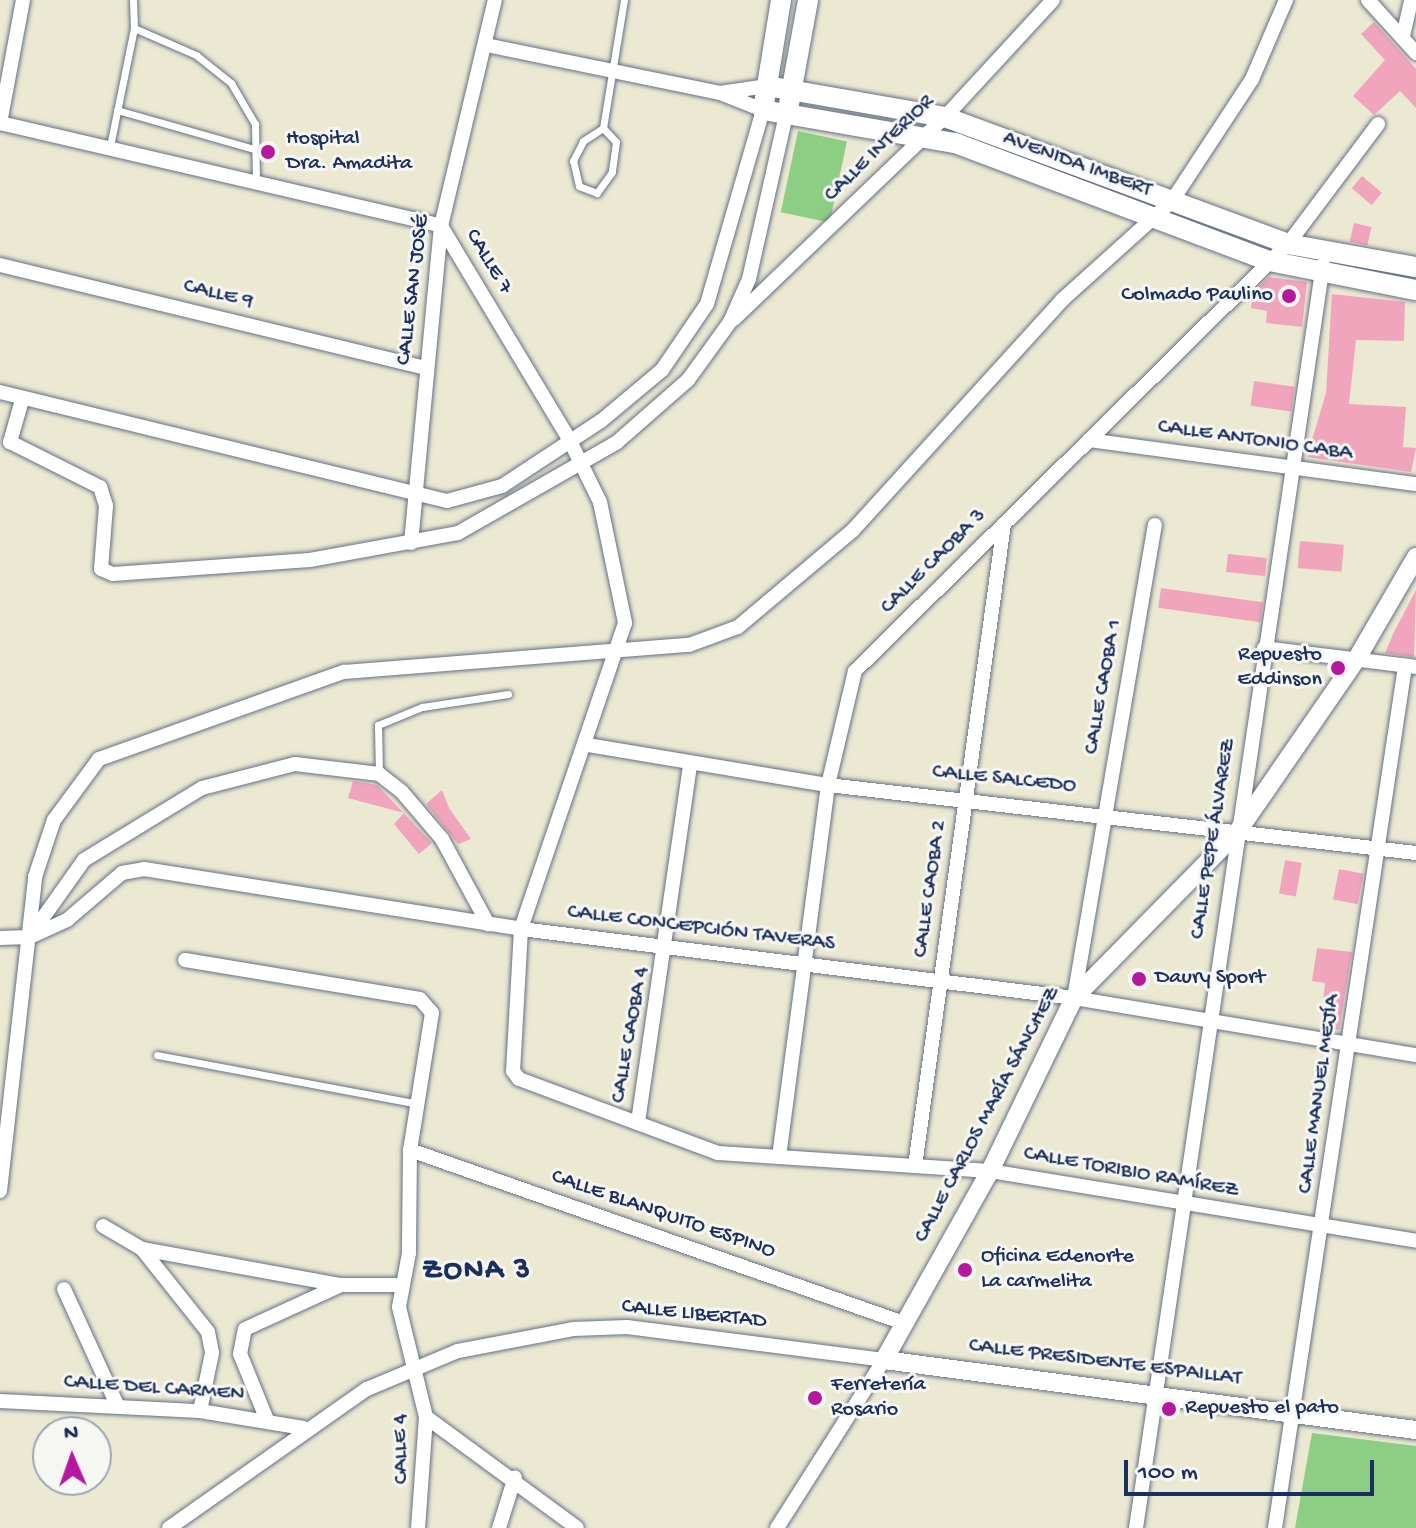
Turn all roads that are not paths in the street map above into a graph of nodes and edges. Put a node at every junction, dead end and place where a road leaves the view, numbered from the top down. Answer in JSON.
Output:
{"nodes":[{"id":1,"x":23,"y":0,"type":"edge"},
{"id":2,"x":133,"y":0,"type":"edge"},
{"id":3,"x":495,"y":0,"type":"edge"},
{"id":4,"x":624,"y":0,"type":"edge"},
{"id":5,"x":781,"y":0,"type":"edge"},
{"id":6,"x":808,"y":0,"type":"edge"},
{"id":7,"x":1053,"y":0,"type":"edge"},
{"id":8,"x":1286,"y":0,"type":"edge"},
{"id":9,"x":1368,"y":0,"type":"edge"},
{"id":10,"x":1411,"y":0,"type":"edge"},
{"id":11,"x":134,"y":28,"type":"junction"},
{"id":12,"x":1403,"y":36,"type":"junction"},
{"id":13,"x":487,"y":45,"type":"junction"},
{"id":14,"x":1416,"y":53,"type":"edge"},
{"id":15,"x":613,"y":72,"type":"junction"},
{"id":16,"x":767,"y":86,"type":"junction"},
{"id":17,"x":791,"y":91,"type":"junction"},
{"id":18,"x":720,"y":93,"type":"junction"},
{"id":19,"x":2,"y":95,"type":"edge"},
{"id":20,"x":117,"y":110,"type":"junction"},
{"id":21,"x":763,"y":110,"type":"junction"},
{"id":22,"x":786,"y":115,"type":"junction"},
{"id":23,"x":945,"y":117,"type":"junction"},
{"id":24,"x":0,"y":123,"type":"edge"},
{"id":25,"x":1378,"y":124,"type":"dead end"},
{"id":26,"x":603,"y":128,"type":"junction"},
{"id":27,"x":920,"y":136,"type":"junction"},
{"id":28,"x":254,"y":149,"type":"junction"},
{"id":29,"x":109,"y":153,"type":"junction"},
{"id":30,"x":256,"y":183,"type":"junction"},
{"id":31,"x":1172,"y":201,"type":"junction"},
{"id":32,"x":1154,"y":219,"type":"junction"},
{"id":33,"x":441,"y":226,"type":"junction"},
{"id":34,"x":1288,"y":244,"type":"junction"},
{"id":35,"x":1325,"y":253,"type":"junction"},
{"id":36,"x":1269,"y":261,"type":"junction"},
{"id":37,"x":0,"y":265,"type":"edge"},
{"id":38,"x":1416,"y":267,"type":"edge"},
{"id":39,"x":1321,"y":275,"type":"junction"},
{"id":40,"x":1416,"y":290,"type":"edge"},
{"id":41,"x":730,"y":322,"type":"junction"},
{"id":42,"x":426,"y":368,"type":"junction"},
{"id":43,"x":0,"y":392,"type":"edge"},
{"id":44,"x":22,"y":400,"type":"junction"},
{"id":45,"x":569,"y":439,"type":"junction"},
{"id":46,"x":1089,"y":440,"type":"junction"},
{"id":47,"x":582,"y":463,"type":"junction"},
{"id":48,"x":1292,"y":470,"type":"junction"},
{"id":49,"x":1416,"y":484,"type":"edge"},
{"id":50,"x":414,"y":497,"type":"junction"},
{"id":51,"x":1004,"y":524,"type":"junction"},
{"id":52,"x":1155,"y":525,"type":"dead end"},
{"id":53,"x":411,"y":543,"type":"junction"},
{"id":54,"x":1416,"y":557,"type":"edge"},
{"id":55,"x":1264,"y":648,"type":"junction"},
{"id":56,"x":620,"y":650,"type":"junction"},
{"id":57,"x":1356,"y":660,"type":"junction"},
{"id":58,"x":1410,"y":666,"type":"edge"},
{"id":59,"x":508,"y":694,"type":"dead end"},
{"id":60,"x":588,"y":745,"type":"junction"},
{"id":61,"x":690,"y":764,"type":"junction"},
{"id":62,"x":379,"y":774,"type":"junction"},
{"id":63,"x":828,"y":785,"type":"junction"},
{"id":64,"x":966,"y":797,"type":"junction"},
{"id":65,"x":1104,"y":814,"type":"junction"},
{"id":66,"x":1238,"y":831,"type":"junction"},
{"id":67,"x":1378,"y":848,"type":"junction"},
{"id":68,"x":1416,"y":853,"type":"edge"},
{"id":69,"x":488,"y":924,"type":"junction"},
{"id":70,"x":521,"y":929,"type":"junction"},
{"id":71,"x":30,"y":937,"type":"junction"},
{"id":72,"x":0,"y":938,"type":"edge"},
{"id":73,"x":669,"y":947,"type":"junction"},
{"id":74,"x":185,"y":960,"type":"dead end"},
{"id":75,"x":805,"y":964,"type":"junction"},
{"id":76,"x":941,"y":980,"type":"junction"},
{"id":77,"x":1074,"y":998,"type":"junction"},
{"id":78,"x":1208,"y":1025,"type":"junction"},
{"id":79,"x":1348,"y":1048,"type":"junction"},
{"id":80,"x":157,"y":1055,"type":"dead end"},
{"id":81,"x":1416,"y":1055,"type":"edge"},
{"id":82,"x":515,"y":1076,"type":"joint"},
{"id":83,"x":421,"y":1105,"type":"junction"},
{"id":84,"x":638,"y":1122,"type":"junction"},
{"id":85,"x":410,"y":1150,"type":"junction"},
{"id":86,"x":779,"y":1157,"type":"junction"},
{"id":87,"x":915,"y":1166,"type":"junction"},
{"id":88,"x":990,"y":1171,"type":"junction"},
{"id":89,"x":0,"y":1191,"type":"edge"},
{"id":90,"x":1188,"y":1207,"type":"junction"},
{"id":91,"x":103,"y":1226,"type":"dead end"},
{"id":92,"x":1323,"y":1226,"type":"junction"},
{"id":93,"x":1416,"y":1241,"type":"edge"},
{"id":94,"x":142,"y":1249,"type":"junction"},
{"id":95,"x":341,"y":1285,"type":"junction"},
{"id":96,"x":402,"y":1285,"type":"junction"},
{"id":97,"x":64,"y":1289,"type":"dead end"},
{"id":98,"x":901,"y":1322,"type":"junction"},
{"id":99,"x":884,"y":1360,"type":"junction"},
{"id":100,"x":417,"y":1368,"type":"junction"},
{"id":101,"x":1155,"y":1391,"type":"junction"},
{"id":102,"x":0,"y":1401,"type":"edge"},
{"id":103,"x":117,"y":1405,"type":"junction"},
{"id":104,"x":200,"y":1411,"type":"junction"},
{"id":105,"x":1295,"y":1412,"type":"junction"},
{"id":106,"x":426,"y":1417,"type":"junction"},
{"id":107,"x":267,"y":1420,"type":"junction"},
{"id":108,"x":304,"y":1428,"type":"junction"},
{"id":109,"x":1416,"y":1430,"type":"edge"},
{"id":110,"x":515,"y":1477,"type":"junction"},
{"id":111,"x":169,"y":1528,"type":"edge"},
{"id":112,"x":418,"y":1528,"type":"edge"},
{"id":113,"x":499,"y":1528,"type":"edge"},
{"id":114,"x":577,"y":1528,"type":"edge"},
{"id":115,"x":777,"y":1528,"type":"edge"},
{"id":116,"x":1136,"y":1528,"type":"edge"},
{"id":117,"x":1275,"y":1528,"type":"edge"}],
"edges":[{"from":1,"to":19,"type":"street"},
{"from":2,"to":11,"type":"lane"},
{"from":3,"to":13,"type":"street","name":"CALLE SAN JOSÉ"},
{"from":4,"to":15,"type":"lane"},
{"from":5,"to":16,"type":"main road"},
{"from":6,"to":17,"type":"main road"},
{"from":7,"to":23,"type":"street","name":"CALLE INTERIOR"},
{"from":8,"to":31,"type":"street"},
{"from":9,"to":12,"type":"street"},
{"from":10,"to":12,"type":"street"},
{"from":11,"to":20,"type":"lane"},
{"from":11,"to":28,"type":"lane"},
{"from":12,"to":14,"type":"street"},
{"from":13,"to":15,"type":"street","name":"AVENIDA IMBERT"},
{"from":13,"to":33,"type":"street","name":"CALLE SAN JOSÉ"},
{"from":15,"to":18,"type":"street","name":"AVENIDA IMBERT"},
{"from":15,"to":26,"type":"lane"},
{"from":16,"to":17,"type":"main road","name":"AVENIDA IMBERT"},
{"from":16,"to":18,"type":"street","name":"AVENIDA IMBERT"},
{"from":16,"to":21,"type":"main road"},
{"from":17,"to":22,"type":"main road"},
{"from":17,"to":23,"type":"main road","name":"AVENIDA IMBERT"},
{"from":18,"to":21,"type":"street","name":"AVENIDA IMBERT"},
{"from":19,"to":24,"type":"street"},
{"from":20,"to":28,"type":"lane"},
{"from":20,"to":29,"type":"lane"},
{"from":21,"to":22,"type":"main road","name":"AVENIDA IMBERT"},
{"from":21,"to":45,"type":"street"},
{"from":22,"to":27,"type":"main road","name":"AVENIDA IMBERT"},
{"from":22,"to":41,"type":"street"},
{"from":23,"to":27,"type":"street","name":"CALLE INTERIOR"},
{"from":23,"to":31,"type":"main road","name":"AVENIDA IMBERT"},
{"from":24,"to":29,"type":"street","name":"CALLE 7"},
{"from":25,"to":34,"type":"street","name":"CALLE CAOBA 3"},
{"from":26,"to":26,"type":"lane"},
{"from":27,"to":32,"type":"main road","name":"AVENIDA IMBERT"},
{"from":27,"to":41,"type":"street","name":"CALLE INTERIOR"},
{"from":28,"to":30,"type":"lane"},
{"from":29,"to":30,"type":"street","name":"CALLE 7"},
{"from":30,"to":33,"type":"street","name":"CALLE 7"},
{"from":31,"to":32,"type":"street"},
{"from":31,"to":34,"type":"main road","name":"AVENIDA IMBERT"},
{"from":32,"to":36,"type":"main road","name":"AVENIDA IMBERT"},
{"from":32,"to":56,"type":"street"},
{"from":33,"to":42,"type":"street","name":"CALLE SAN JOSÉ"},
{"from":33,"to":45,"type":"street","name":"CALLE 7"},
{"from":34,"to":35,"type":"main road","name":"AVENIDA IMBERT"},
{"from":34,"to":36,"type":"street","name":"CALLE CAOBA 3"},
{"from":35,"to":38,"type":"main road","name":"AVENIDA IMBERT"},
{"from":35,"to":39,"type":"street","name":"CALLE PEPE ÁLVAREZ"},
{"from":36,"to":39,"type":"main road","name":"AVENIDA IMBERT"},
{"from":36,"to":46,"type":"street","name":"CALLE CAOBA 3"},
{"from":37,"to":42,"type":"street","name":"CALLE 9"},
{"from":39,"to":40,"type":"main road","name":"AVENIDA IMBERT"},
{"from":39,"to":48,"type":"street","name":"CALLE PEPE ÁLVAREZ"},
{"from":41,"to":47,"type":"street"},
{"from":42,"to":50,"type":"street","name":"CALLE SAN JOSÉ"},
{"from":43,"to":44,"type":"street"},
{"from":44,"to":50,"type":"street"},
{"from":44,"to":53,"type":"street"},
{"from":45,"to":47,"type":"street","name":"CALLE 7"},
{"from":45,"to":50,"type":"street"},
{"from":46,"to":48,"type":"street","name":"CALLE ANTONIO CABA"},
{"from":46,"to":51,"type":"street","name":"CALLE CAOBA 3"},
{"from":47,"to":53,"type":"street"},
{"from":47,"to":56,"type":"street","name":"CALLE 7"},
{"from":48,"to":49,"type":"street","name":"CALLE ANTONIO CABA"},
{"from":48,"to":55,"type":"street","name":"CALLE PEPE ÁLVAREZ"},
{"from":50,"to":53,"type":"street","name":"CALLE SAN JOSÉ"},
{"from":51,"to":63,"type":"street","name":"CALLE CAOBA 3"},
{"from":51,"to":64,"type":"street","name":"CALLE CAOBA 2"},
{"from":52,"to":65,"type":"street","name":"CALLE CAOBA 1"},
{"from":54,"to":57,"type":"street","name":"CALLE CARLOS MARÍA SÁNCHEZ"},
{"from":55,"to":57,"type":"street"},
{"from":55,"to":66,"type":"street","name":"CALLE PEPE ÁLVAREZ"},
{"from":56,"to":60,"type":"street","name":"CALLE 7"},
{"from":56,"to":71,"type":"street"},
{"from":57,"to":58,"type":"street"},
{"from":57,"to":66,"type":"street","name":"CALLE CARLOS MARÍA SÁNCHEZ"},
{"from":58,"to":67,"type":"street","name":"CALLE MANUEL MEJÍA"},
{"from":59,"to":62,"type":"lane"},
{"from":60,"to":61,"type":"street","name":"CALLE SALCEDO"},
{"from":60,"to":70,"type":"street","name":"CALLE 7"},
{"from":61,"to":63,"type":"street","name":"CALLE SALCEDO"},
{"from":61,"to":73,"type":"street","name":"CALLE CAOBA 4"},
{"from":62,"to":69,"type":"street"},
{"from":62,"to":71,"type":"street"},
{"from":63,"to":64,"type":"street","name":"CALLE SALCEDO"},
{"from":63,"to":75,"type":"street","name":"CALLE CAOBA 3"},
{"from":64,"to":65,"type":"street","name":"CALLE SALCEDO"},
{"from":64,"to":76,"type":"street","name":"CALLE CAOBA 2"},
{"from":65,"to":66,"type":"street","name":"CALLE SALCEDO"},
{"from":65,"to":77,"type":"street","name":"CALLE CAOBA 1"},
{"from":66,"to":67,"type":"street","name":"CALLE SALCEDO"},
{"from":66,"to":77,"type":"street","name":"CALLE CARLOS MARÍA SÁNCHEZ"},
{"from":66,"to":78,"type":"street","name":"CALLE PEPE ÁLVAREZ"},
{"from":67,"to":68,"type":"street","name":"CALLE SALCEDO"},
{"from":67,"to":79,"type":"street","name":"CALLE MANUEL MEJÍA"},
{"from":69,"to":70,"type":"street","name":"CALLE CONCEPCIÓN TAVERAS"},
{"from":69,"to":71,"type":"street","name":"CALLE CONCEPCIÓN TAVERAS"},
{"from":70,"to":73,"type":"street","name":"CALLE CONCEPCIÓN TAVERAS"},
{"from":70,"to":82,"type":"street","name":"CALLE 7"},
{"from":71,"to":72,"type":"street","name":"CALLE CONCEPCIÓN TAVERAS"},
{"from":71,"to":89,"type":"street"},
{"from":73,"to":75,"type":"street","name":"CALLE CONCEPCIÓN TAVERAS"},
{"from":73,"to":84,"type":"street","name":"CALLE CAOBA 4"},
{"from":74,"to":83,"type":"street","name":"CALLE 4"},
{"from":75,"to":76,"type":"street","name":"CALLE CONCEPCIÓN TAVERAS"},
{"from":75,"to":86,"type":"street","name":"CALLE CAOBA 3"},
{"from":76,"to":77,"type":"street","name":"CALLE CONCEPCIÓN TAVERAS"},
{"from":76,"to":87,"type":"street","name":"CALLE CAOBA 2"},
{"from":77,"to":78,"type":"street","name":"CALLE CONCEPCIÓN TAVERAS"},
{"from":77,"to":88,"type":"street","name":"CALLE CARLOS MARÍA SÁNCHEZ"},
{"from":78,"to":79,"type":"street","name":"CALLE CONCEPCIÓN TAVERAS"},
{"from":78,"to":90,"type":"street","name":"CALLE PEPE ÁLVAREZ"},
{"from":79,"to":81,"type":"street","name":"CALLE CONCEPCIÓN TAVERAS"},
{"from":79,"to":92,"type":"street","name":"CALLE MANUEL MEJÍA"},
{"from":80,"to":83,"type":"lane"},
{"from":82,"to":84,"type":"street","name":"CALLE TORIBIO RAMÍREZ"},
{"from":83,"to":85,"type":"street","name":"CALLE 4"},
{"from":84,"to":86,"type":"street","name":"CALLE TORIBIO RAMÍREZ"},
{"from":85,"to":96,"type":"street","name":"CALLE 4"},
{"from":85,"to":98,"type":"street","name":"CALLE BLANQUITO ESPINO"},
{"from":86,"to":87,"type":"street","name":"CALLE TORIBIO RAMÍREZ"},
{"from":87,"to":88,"type":"street","name":"CALLE TORIBIO RAMÍREZ"},
{"from":88,"to":90,"type":"street","name":"CALLE TORIBIO RAMÍREZ"},
{"from":88,"to":98,"type":"street","name":"CALLE CARLOS MARÍA SÁNCHEZ"},
{"from":90,"to":92,"type":"street","name":"CALLE TORIBIO RAMÍREZ"},
{"from":90,"to":101,"type":"street","name":"CALLE PEPE ÁLVAREZ"},
{"from":91,"to":94,"type":"street"},
{"from":92,"to":93,"type":"street","name":"CALLE TORIBIO RAMÍREZ"},
{"from":92,"to":105,"type":"street","name":"CALLE MANUEL MEJÍA"},
{"from":94,"to":95,"type":"street"},
{"from":94,"to":104,"type":"street"},
{"from":95,"to":96,"type":"street"},
{"from":95,"to":107,"type":"street"},
{"from":96,"to":100,"type":"street","name":"CALLE 4"},
{"from":97,"to":103,"type":"street"},
{"from":98,"to":99,"type":"street","name":"CALLE CARLOS MARÍA SÁNCHEZ"},
{"from":99,"to":100,"type":"street","name":"CALLE LIBERTAD"},
{"from":99,"to":101,"type":"street","name":"CALLE PRESIDENTE ESPAILLAT"},
{"from":99,"to":115,"type":"street","name":"CALLE CARLOS MARÍA SÁNCHEZ"},
{"from":100,"to":106,"type":"street","name":"CALLE 4"},
{"from":100,"to":108,"type":"street","name":"CALLE LIBERTAD"},
{"from":101,"to":105,"type":"street","name":"CALLE PRESIDENTE ESPAILLAT"},
{"from":101,"to":116,"type":"street","name":"CALLE PEPE ÁLVAREZ"},
{"from":102,"to":103,"type":"street","name":"CALLE DEL CARMEN"},
{"from":103,"to":104,"type":"street","name":"CALLE DEL CARMEN"},
{"from":104,"to":107,"type":"street","name":"CALLE DEL CARMEN"},
{"from":105,"to":109,"type":"street","name":"CALLE PRESIDENTE ESPAILLAT"},
{"from":105,"to":117,"type":"street","name":"CALLE MANUEL MEJÍA"},
{"from":106,"to":110,"type":"street"},
{"from":106,"to":112,"type":"street","name":"CALLE 4"},
{"from":107,"to":108,"type":"street","name":"CALLE DEL CARMEN"},
{"from":108,"to":111,"type":"street","name":"CALLE LIBERTAD"},
{"from":110,"to":113,"type":"street"},
{"from":110,"to":114,"type":"street"}]}
